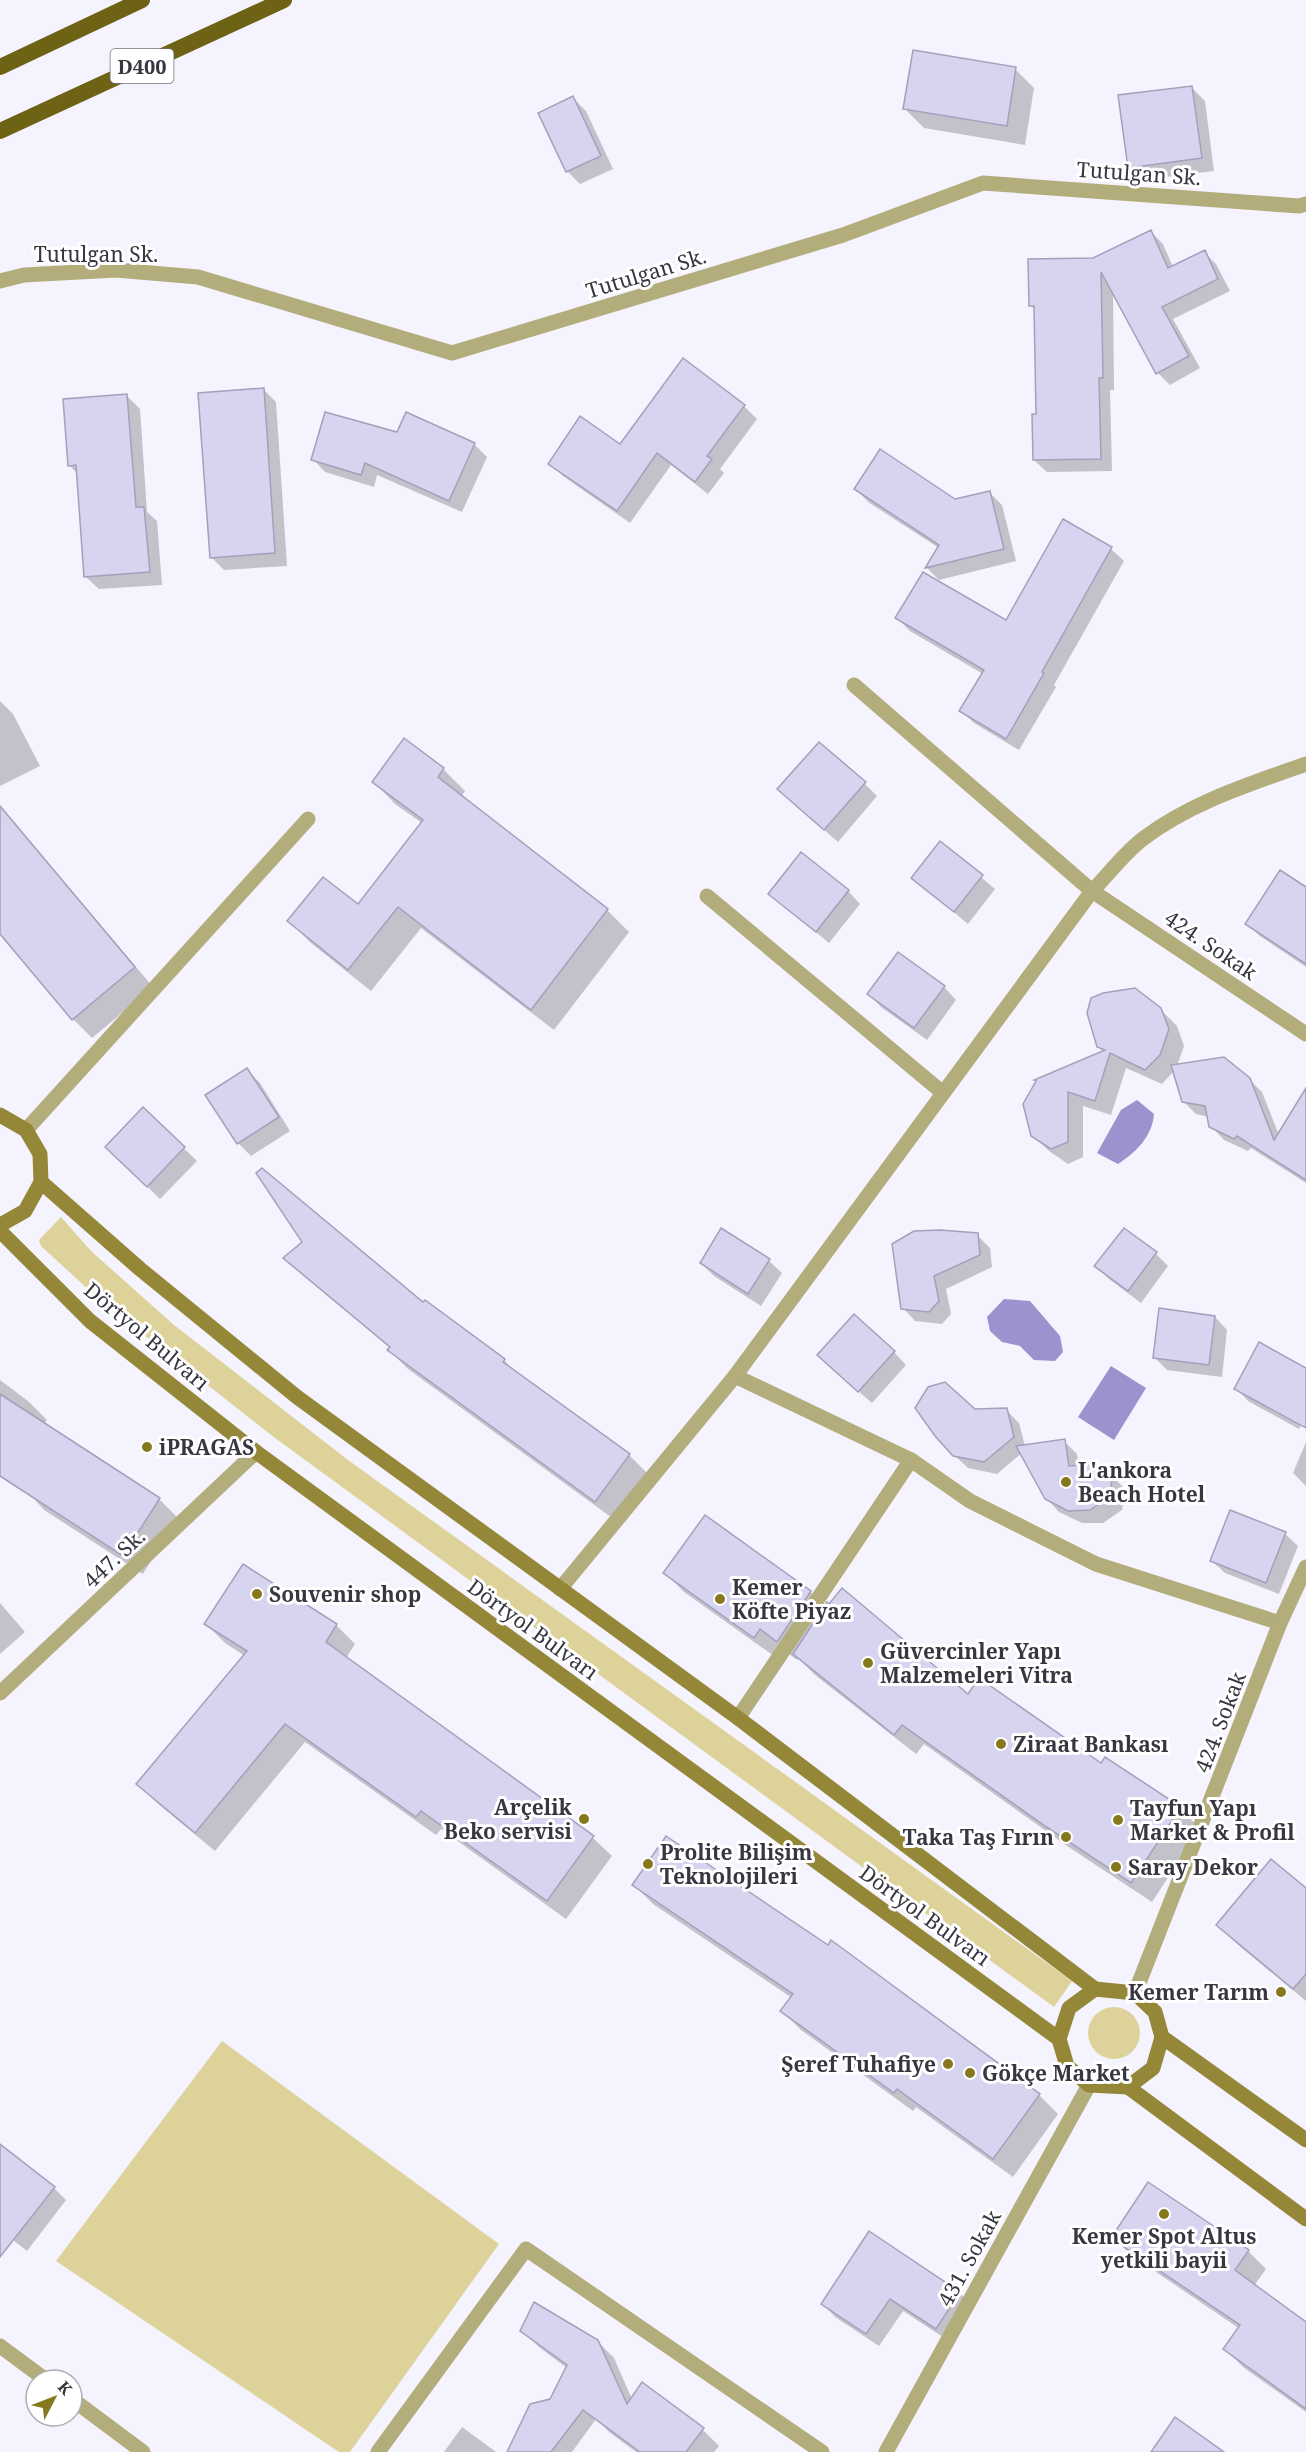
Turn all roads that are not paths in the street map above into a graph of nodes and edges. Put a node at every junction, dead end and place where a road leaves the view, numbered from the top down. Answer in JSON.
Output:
{"nodes":[{"id":1,"x":142,"y":0,"type":"edge"},
{"id":2,"x":284,"y":0,"type":"edge"},
{"id":3,"x":0,"y":67,"type":"edge"},
{"id":4,"x":0,"y":131,"type":"edge"},
{"id":5,"x":1306,"y":204,"type":"edge"},
{"id":6,"x":0,"y":281,"type":"edge"},
{"id":7,"x":854,"y":685,"type":"dead end"},
{"id":8,"x":1306,"y":764,"type":"edge"},
{"id":9,"x":308,"y":819,"type":"dead end"},
{"id":10,"x":1092,"y":891,"type":"junction"},
{"id":11,"x":707,"y":896,"type":"dead end"},
{"id":12,"x":1306,"y":1034,"type":"edge"},
{"id":13,"x":943,"y":1093,"type":"junction"},
{"id":14,"x":0,"y":1115,"type":"edge"},
{"id":15,"x":26,"y":1130,"type":"junction"},
{"id":16,"x":41,"y":1182,"type":"junction"},
{"id":17,"x":0,"y":1224,"type":"edge"},
{"id":18,"x":0,"y":1231,"type":"edge"},
{"id":19,"x":735,"y":1376,"type":"junction"},
{"id":20,"x":256,"y":1452,"type":"junction"},
{"id":21,"x":911,"y":1460,"type":"junction"},
{"id":22,"x":1306,"y":1567,"type":"edge"},
{"id":23,"x":560,"y":1589,"type":"junction"},
{"id":24,"x":1280,"y":1623,"type":"junction"},
{"id":25,"x":0,"y":1694,"type":"edge"},
{"id":26,"x":738,"y":1718,"type":"junction"},
{"id":27,"x":1095,"y":1989,"type":"junction"},
{"id":28,"x":1135,"y":1993,"type":"junction"},
{"id":29,"x":1162,"y":2037,"type":"junction"},
{"id":30,"x":1059,"y":2039,"type":"junction"},
{"id":31,"x":1089,"y":2085,"type":"junction"},
{"id":32,"x":1128,"y":2087,"type":"junction"},
{"id":33,"x":1306,"y":2140,"type":"edge"},
{"id":34,"x":1306,"y":2219,"type":"edge"},
{"id":35,"x":0,"y":2346,"type":"edge"},
{"id":36,"x":30,"y":2368,"type":"edge"},
{"id":37,"x":84,"y":2408,"type":"edge"},
{"id":38,"x":143,"y":2452,"type":"edge"},
{"id":39,"x":378,"y":2452,"type":"edge"},
{"id":40,"x":822,"y":2452,"type":"edge"},
{"id":41,"x":886,"y":2452,"type":"edge"}],
"edges":[{"from":1,"to":3,"type":"highway","number":"D400"},
{"from":2,"to":4,"type":"highway","number":"D400"},
{"from":5,"to":6,"type":"street","name":"Tutulgan Sk."},
{"from":7,"to":10,"type":"street","name":"424. Sokak"},
{"from":8,"to":10,"type":"street"},
{"from":9,"to":15,"type":"street"},
{"from":10,"to":12,"type":"street","name":"424. Sokak"},
{"from":10,"to":13,"type":"street"},
{"from":11,"to":13,"type":"street"},
{"from":13,"to":19,"type":"street"},
{"from":14,"to":15,"type":"main road"},
{"from":15,"to":16,"type":"main road"},
{"from":16,"to":17,"type":"main road"},
{"from":16,"to":23,"type":"main road","name":"Dörtyol Bulvarı"},
{"from":18,"to":20,"type":"main road","name":"Dörtyol Bulvarı"},
{"from":19,"to":21,"type":"street"},
{"from":19,"to":23,"type":"street"},
{"from":20,"to":25,"type":"street","name":"447. Sk."},
{"from":20,"to":30,"type":"main road","name":"Dörtyol Bulvarı"},
{"from":21,"to":24,"type":"street"},
{"from":21,"to":26,"type":"street"},
{"from":22,"to":24,"type":"street","name":"424. Sokak"},
{"from":23,"to":26,"type":"main road","name":"Dörtyol Bulvarı"},
{"from":24,"to":28,"type":"street","name":"424. Sokak"},
{"from":26,"to":27,"type":"main road","name":"Dörtyol Bulvarı"},
{"from":27,"to":28,"type":"main road"},
{"from":27,"to":30,"type":"main road"},
{"from":28,"to":29,"type":"main road"},
{"from":29,"to":32,"type":"main road"},
{"from":29,"to":33,"type":"main road"},
{"from":30,"to":31,"type":"main road"},
{"from":31,"to":32,"type":"main road"},
{"from":31,"to":41,"type":"street","name":"431. Sokak"},
{"from":32,"to":34,"type":"main road"},
{"from":35,"to":36,"type":"street"},
{"from":37,"to":38,"type":"street"},
{"from":39,"to":40,"type":"street"}]}
